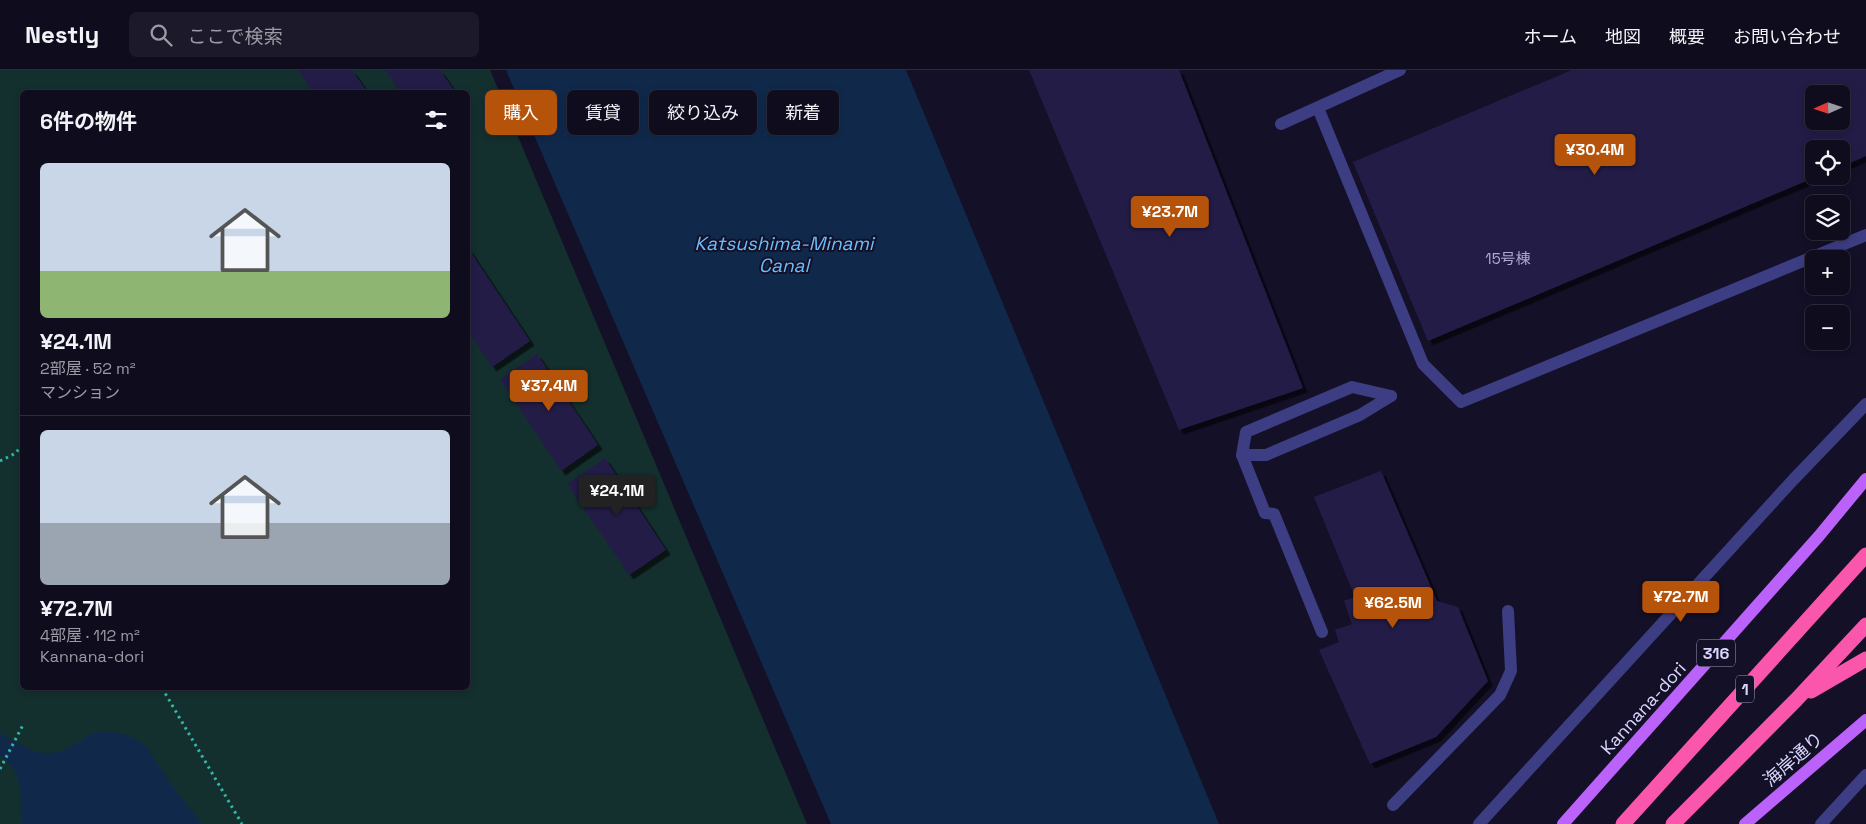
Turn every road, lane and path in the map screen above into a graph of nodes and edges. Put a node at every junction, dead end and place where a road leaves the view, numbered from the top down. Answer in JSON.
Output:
{"nodes":[{"id":1,"x":1400,"y":70,"type":"edge"},
{"id":2,"x":1318,"y":108,"type":"junction"},
{"id":3,"x":1281,"y":124,"type":"dead end"},
{"id":4,"x":1866,"y":235,"type":"edge"},
{"id":5,"x":1866,"y":404,"type":"edge"},
{"id":6,"x":20,"y":447,"type":"edge"},
{"id":7,"x":1242,"y":455,"type":"junction"},
{"id":8,"x":0,"y":461,"type":"edge"},
{"id":9,"x":1866,"y":480,"type":"edge"},
{"id":10,"x":1866,"y":555,"type":"edge"},
{"id":11,"x":1508,"y":611,"type":"dead end"},
{"id":12,"x":1866,"y":625,"type":"edge"},
{"id":13,"x":1322,"y":632,"type":"dead end"},
{"id":14,"x":1866,"y":659,"type":"edge"},
{"id":15,"x":163,"y":690,"type":"edge"},
{"id":16,"x":1796,"y":700,"type":"junction"},
{"id":17,"x":1866,"y":720,"type":"edge"},
{"id":18,"x":24,"y":723,"type":"dead end"},
{"id":19,"x":0,"y":770,"type":"edge"},
{"id":20,"x":1866,"y":775,"type":"edge"},
{"id":21,"x":1393,"y":805,"type":"dead end"},
{"id":22,"x":242,"y":824,"type":"edge"},
{"id":23,"x":1479,"y":824,"type":"edge"},
{"id":24,"x":1563,"y":824,"type":"edge"},
{"id":25,"x":1623,"y":824,"type":"edge"},
{"id":26,"x":1673,"y":824,"type":"edge"},
{"id":27,"x":1744,"y":824,"type":"edge"},
{"id":28,"x":1821,"y":824,"type":"edge"}],
"edges":[{"from":1,"to":2,"type":"street"},
{"from":2,"to":3,"type":"street"},
{"from":2,"to":4,"type":"street"},
{"from":5,"to":23,"type":"street"},
{"from":6,"to":8,"type":"path"},
{"from":7,"to":7,"type":"street"},
{"from":7,"to":13,"type":"street"},
{"from":9,"to":24,"type":"main road","name":"Kannana-dori","number":"316"},
{"from":10,"to":25,"type":"highway","number":"1"},
{"from":11,"to":21,"type":"street"},
{"from":12,"to":16,"type":"highway"},
{"from":14,"to":16,"type":"highway"},
{"from":15,"to":22,"type":"path"},
{"from":16,"to":26,"type":"highway"},
{"from":17,"to":27,"type":"main road","name":"海岸通り"},
{"from":18,"to":19,"type":"path"},
{"from":20,"to":28,"type":"street"}]}
